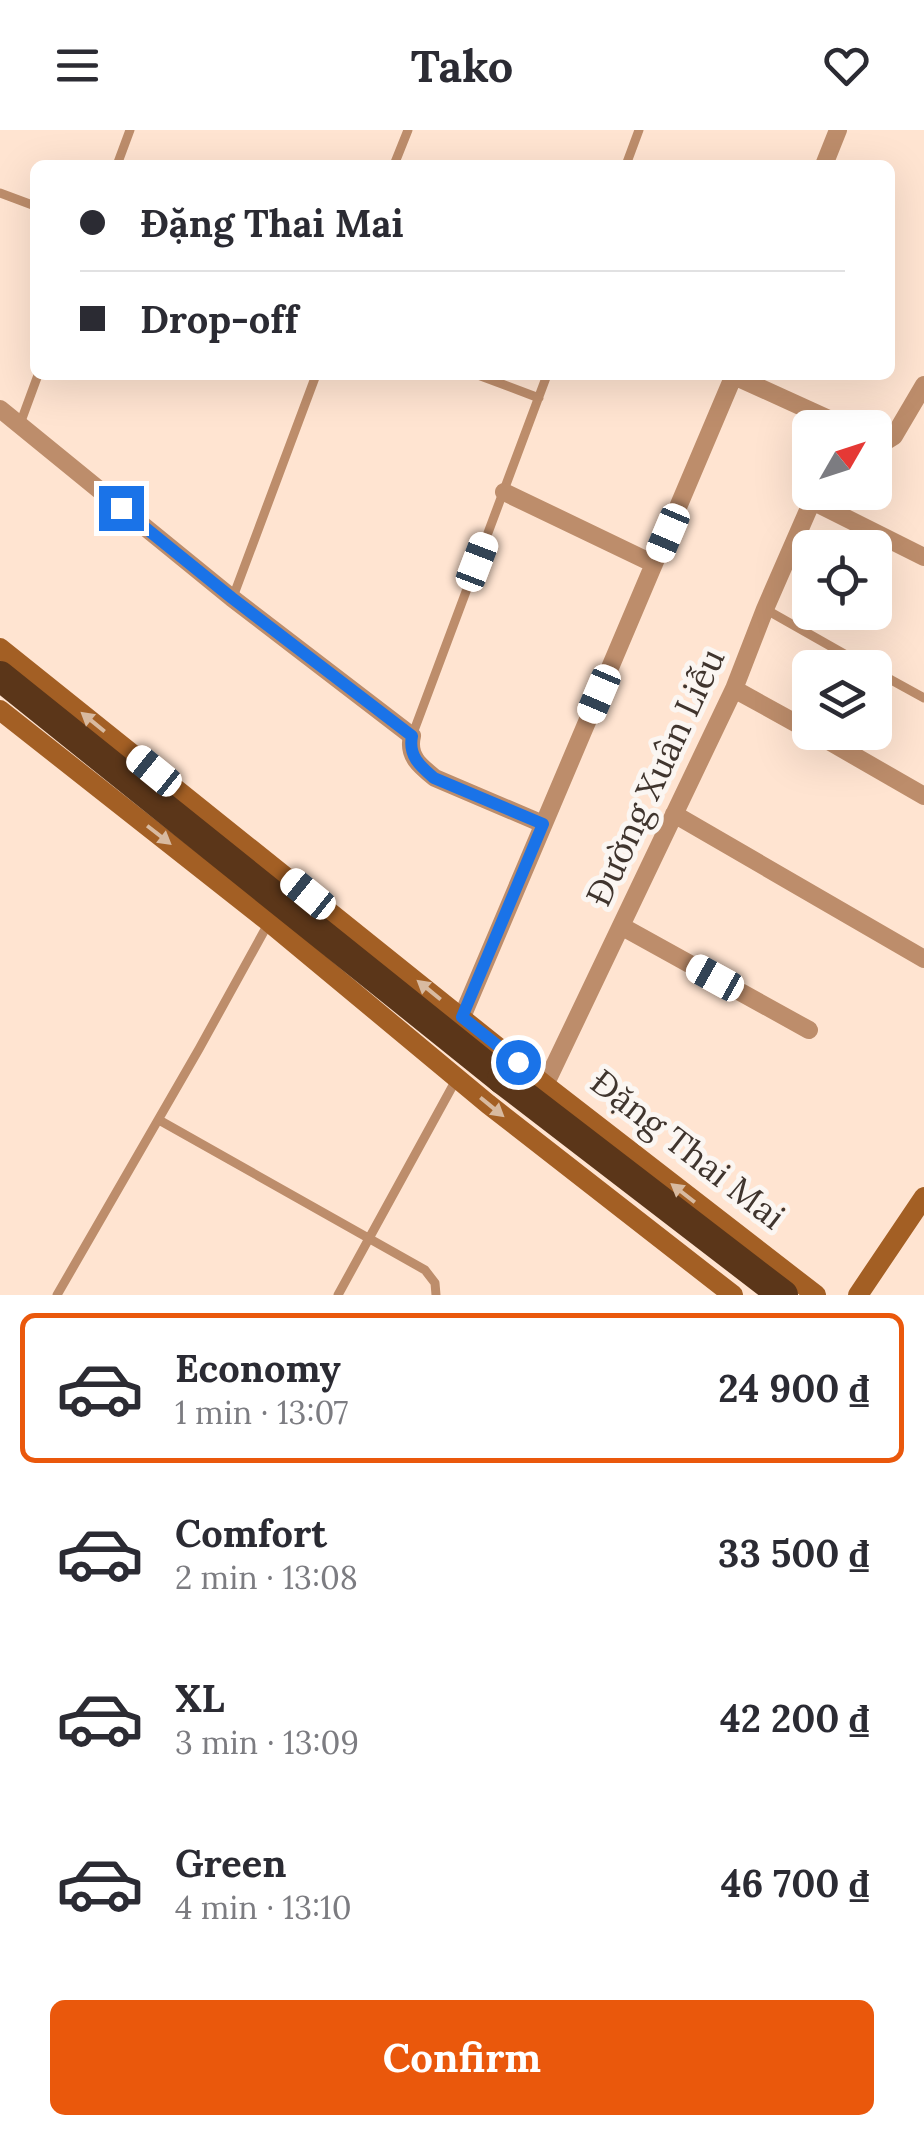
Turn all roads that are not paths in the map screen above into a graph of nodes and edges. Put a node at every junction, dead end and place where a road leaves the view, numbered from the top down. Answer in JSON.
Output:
{"nodes":[{"id":1,"x":130,"y":130,"type":"edge"},
{"id":2,"x":408,"y":130,"type":"edge"},
{"id":3,"x":639,"y":130,"type":"edge"},
{"id":4,"x":838,"y":130,"type":"edge"},
{"id":5,"x":119,"y":160,"type":"edge"},
{"id":6,"x":396,"y":160,"type":"edge"},
{"id":7,"x":628,"y":160,"type":"edge"},
{"id":8,"x":826,"y":160,"type":"edge"},
{"id":9,"x":0,"y":193,"type":"edge"},
{"id":10,"x":30,"y":204,"type":"edge"},
{"id":11,"x":36,"y":380,"type":"edge"},
{"id":12,"x":314,"y":380,"type":"edge"},
{"id":13,"x":491,"y":380,"type":"edge"},
{"id":14,"x":545,"y":380,"type":"edge"},
{"id":15,"x":732,"y":380,"type":"edge"},
{"id":16,"x":743,"y":380,"type":"edge"},
{"id":17,"x":924,"y":386,"type":"edge"},
{"id":18,"x":539,"y":398,"type":"junction"},
{"id":19,"x":0,"y":408,"type":"edge"},
{"id":20,"x":808,"y":410,"type":"edge"},
{"id":21,"x":20,"y":424,"type":"junction"},
{"id":22,"x":892,"y":437,"type":"edge"},
{"id":23,"x":504,"y":492,"type":"junction"},
{"id":24,"x":808,"y":510,"type":"edge"},
{"id":25,"x":838,"y":510,"type":"edge"},
{"id":26,"x":924,"y":557,"type":"edge"},
{"id":27,"x":654,"y":564,"type":"junction"},
{"id":28,"x":232,"y":598,"type":"junction"},
{"id":29,"x":765,"y":609,"type":"junction"},
{"id":30,"x":0,"y":648,"type":"edge"},
{"id":31,"x":838,"y":650,"type":"edge"},
{"id":32,"x":0,"y":676,"type":"edge"},
{"id":33,"x":892,"y":680,"type":"edge"},
{"id":34,"x":734,"y":689,"type":"junction"},
{"id":35,"x":924,"y":698,"type":"edge"},
{"id":36,"x":0,"y":710,"type":"edge"},
{"id":37,"x":792,"y":721,"type":"edge"},
{"id":38,"x":412,"y":736,"type":"junction"},
{"id":39,"x":844,"y":750,"type":"edge"},
{"id":40,"x":924,"y":796,"type":"edge"},
{"id":41,"x":674,"y":814,"type":"junction"},
{"id":42,"x":543,"y":824,"type":"junction"},
{"id":43,"x":269,"y":922,"type":"junction"},
{"id":44,"x":621,"y":926,"type":"junction"},
{"id":45,"x":921,"y":950,"type":"edge"},
{"id":46,"x":462,"y":1017,"type":"junction"},
{"id":47,"x":809,"y":1030,"type":"dead end"},
{"id":48,"x":457,"y":1078,"type":"junction"},
{"id":49,"x":545,"y":1085,"type":"junction"},
{"id":50,"x":159,"y":1120,"type":"junction"},
{"id":51,"x":924,"y":1198,"type":"edge"},
{"id":52,"x":729,"y":1228,"type":"junction"},
{"id":53,"x":369,"y":1238,"type":"junction"},
{"id":54,"x":699,"y":1268,"type":"junction"},
{"id":55,"x":57,"y":1295,"type":"edge"},
{"id":56,"x":338,"y":1295,"type":"edge"},
{"id":57,"x":436,"y":1295,"type":"edge"},
{"id":58,"x":733,"y":1295,"type":"edge"},
{"id":59,"x":783,"y":1295,"type":"edge"},
{"id":60,"x":816,"y":1295,"type":"edge"},
{"id":61,"x":858,"y":1295,"type":"edge"}],
"edges":[{"from":1,"to":5,"type":"lane"},
{"from":2,"to":6,"type":"lane"},
{"from":3,"to":7,"type":"lane"},
{"from":4,"to":8,"type":"street"},
{"from":9,"to":10,"type":"lane"},
{"from":11,"to":21,"type":"lane"},
{"from":12,"to":28,"type":"lane"},
{"from":13,"to":18,"type":"lane"},
{"from":14,"to":18,"type":"lane"},
{"from":15,"to":27,"type":"street"},
{"from":16,"to":20,"type":"street"},
{"from":17,"to":22,"type":"street"},
{"from":18,"to":23,"type":"lane"},
{"from":19,"to":21,"type":"street"},
{"from":21,"to":28,"type":"street"},
{"from":23,"to":27,"type":"street"},
{"from":23,"to":38,"type":"lane"},
{"from":24,"to":29,"type":"street","name":"Đường Xuân Liễu"},
{"from":25,"to":26,"type":"street"},
{"from":27,"to":42,"type":"street"},
{"from":28,"to":38,"type":"street"},
{"from":29,"to":31,"type":"lane"},
{"from":29,"to":34,"type":"street","name":"Đường Xuân Liễu"},
{"from":46,"to":30,"type":"street","name":"Đặng Thai Mai","one_way":true},
{"from":32,"to":59,"type":"highway","bridge":true},
{"from":33,"to":35,"type":"lane"},
{"from":34,"to":37,"type":"street"},
{"from":34,"to":41,"type":"street","name":"Đường Xuân Liễu"},
{"from":36,"to":43,"type":"street","one_way":true},
{"from":38,"to":42,"type":"street"},
{"from":39,"to":40,"type":"street"},
{"from":41,"to":44,"type":"street","name":"Đường Xuân Liễu"},
{"from":41,"to":45,"type":"street"},
{"from":42,"to":46,"type":"street"},
{"from":43,"to":48,"type":"street"},
{"from":43,"to":50,"type":"lane"},
{"from":44,"to":47,"type":"street"},
{"from":44,"to":49,"type":"street","name":"Đường Xuân Liễu"},
{"from":46,"to":49,"type":"street","name":"Đặng Thai Mai"},
{"from":48,"to":53,"type":"lane"},
{"from":48,"to":54,"type":"street","one_way":true},
{"from":52,"to":49,"type":"street","name":"Đặng Thai Mai","one_way":true},
{"from":50,"to":53,"type":"lane"},
{"from":50,"to":55,"type":"lane"},
{"from":51,"to":61,"type":"street"},
{"from":52,"to":54,"type":"street"},
{"from":52,"to":60,"type":"street","name":"Đặng Thai Mai"},
{"from":53,"to":56,"type":"lane"},
{"from":53,"to":57,"type":"lane"},
{"from":54,"to":58,"type":"street"}]}
